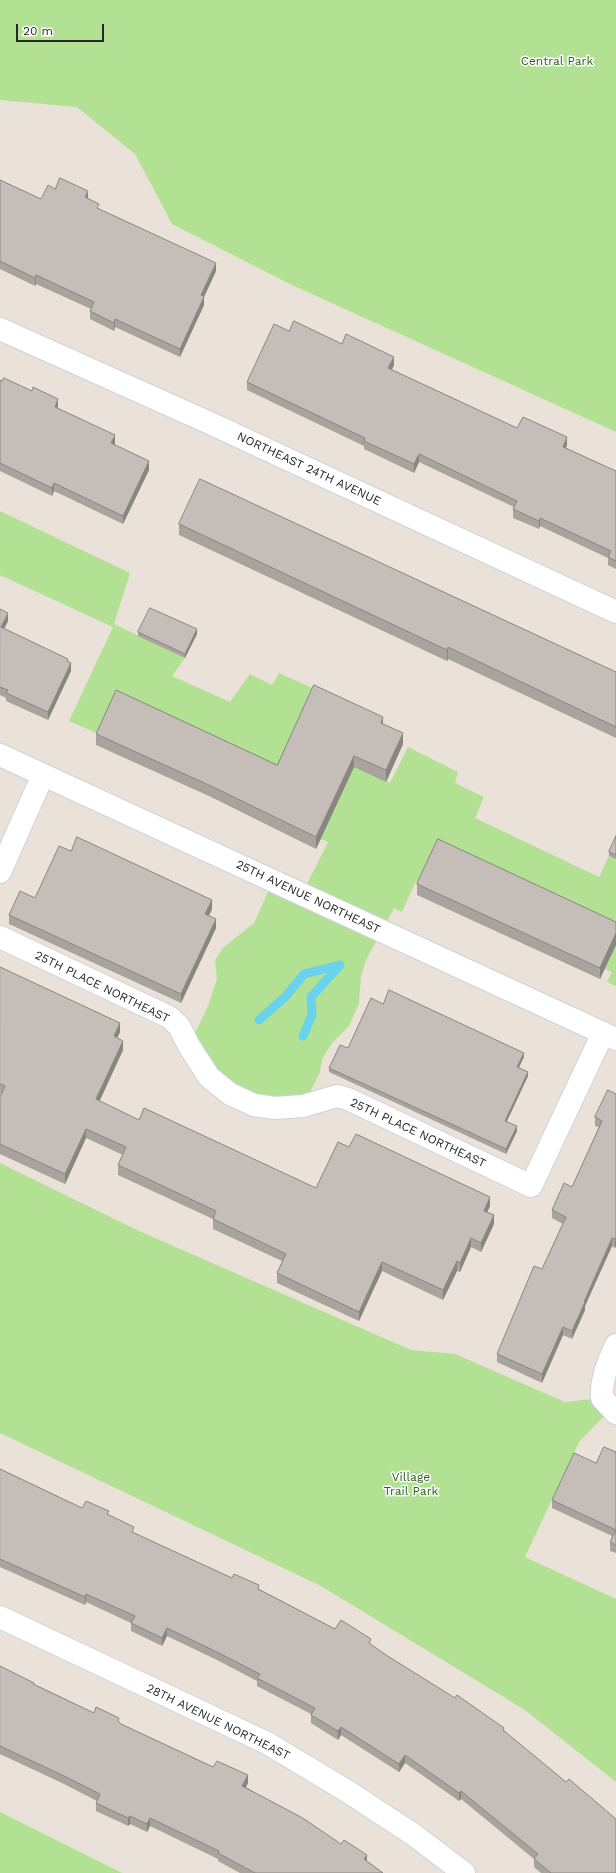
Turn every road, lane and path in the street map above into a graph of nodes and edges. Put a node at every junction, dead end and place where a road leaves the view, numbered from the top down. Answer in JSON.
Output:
{"nodes":[{"id":1,"x":0,"y":329,"type":"edge"},
{"id":2,"x":616,"y":612,"type":"edge"},
{"id":3,"x":0,"y":756,"type":"edge"},
{"id":4,"x":43,"y":775,"type":"junction"},
{"id":5,"x":0,"y":872,"type":"edge"},
{"id":6,"x":0,"y":937,"type":"edge"},
{"id":7,"x":610,"y":1036,"type":"edge"},
{"id":8,"x":616,"y":1345,"type":"edge"},
{"id":9,"x":609,"y":1406,"type":"edge"},
{"id":10,"x":0,"y":1617,"type":"edge"},
{"id":11,"x":464,"y":1873,"type":"edge"}],
"edges":[{"from":1,"to":2,"type":"street","name":"NORTHEAST 24TH AVENUE"},
{"from":3,"to":4,"type":"street","name":"25TH AVENUE NORTHEAST"},
{"from":4,"to":5,"type":"street"},
{"from":4,"to":7,"type":"street","name":"25TH AVENUE NORTHEAST"},
{"from":6,"to":7,"type":"street","name":"25TH PLACE NORTHEAST"},
{"from":8,"to":9,"type":"street"},
{"from":10,"to":11,"type":"street","name":"28TH AVENUE NORTHEAST"}]}
